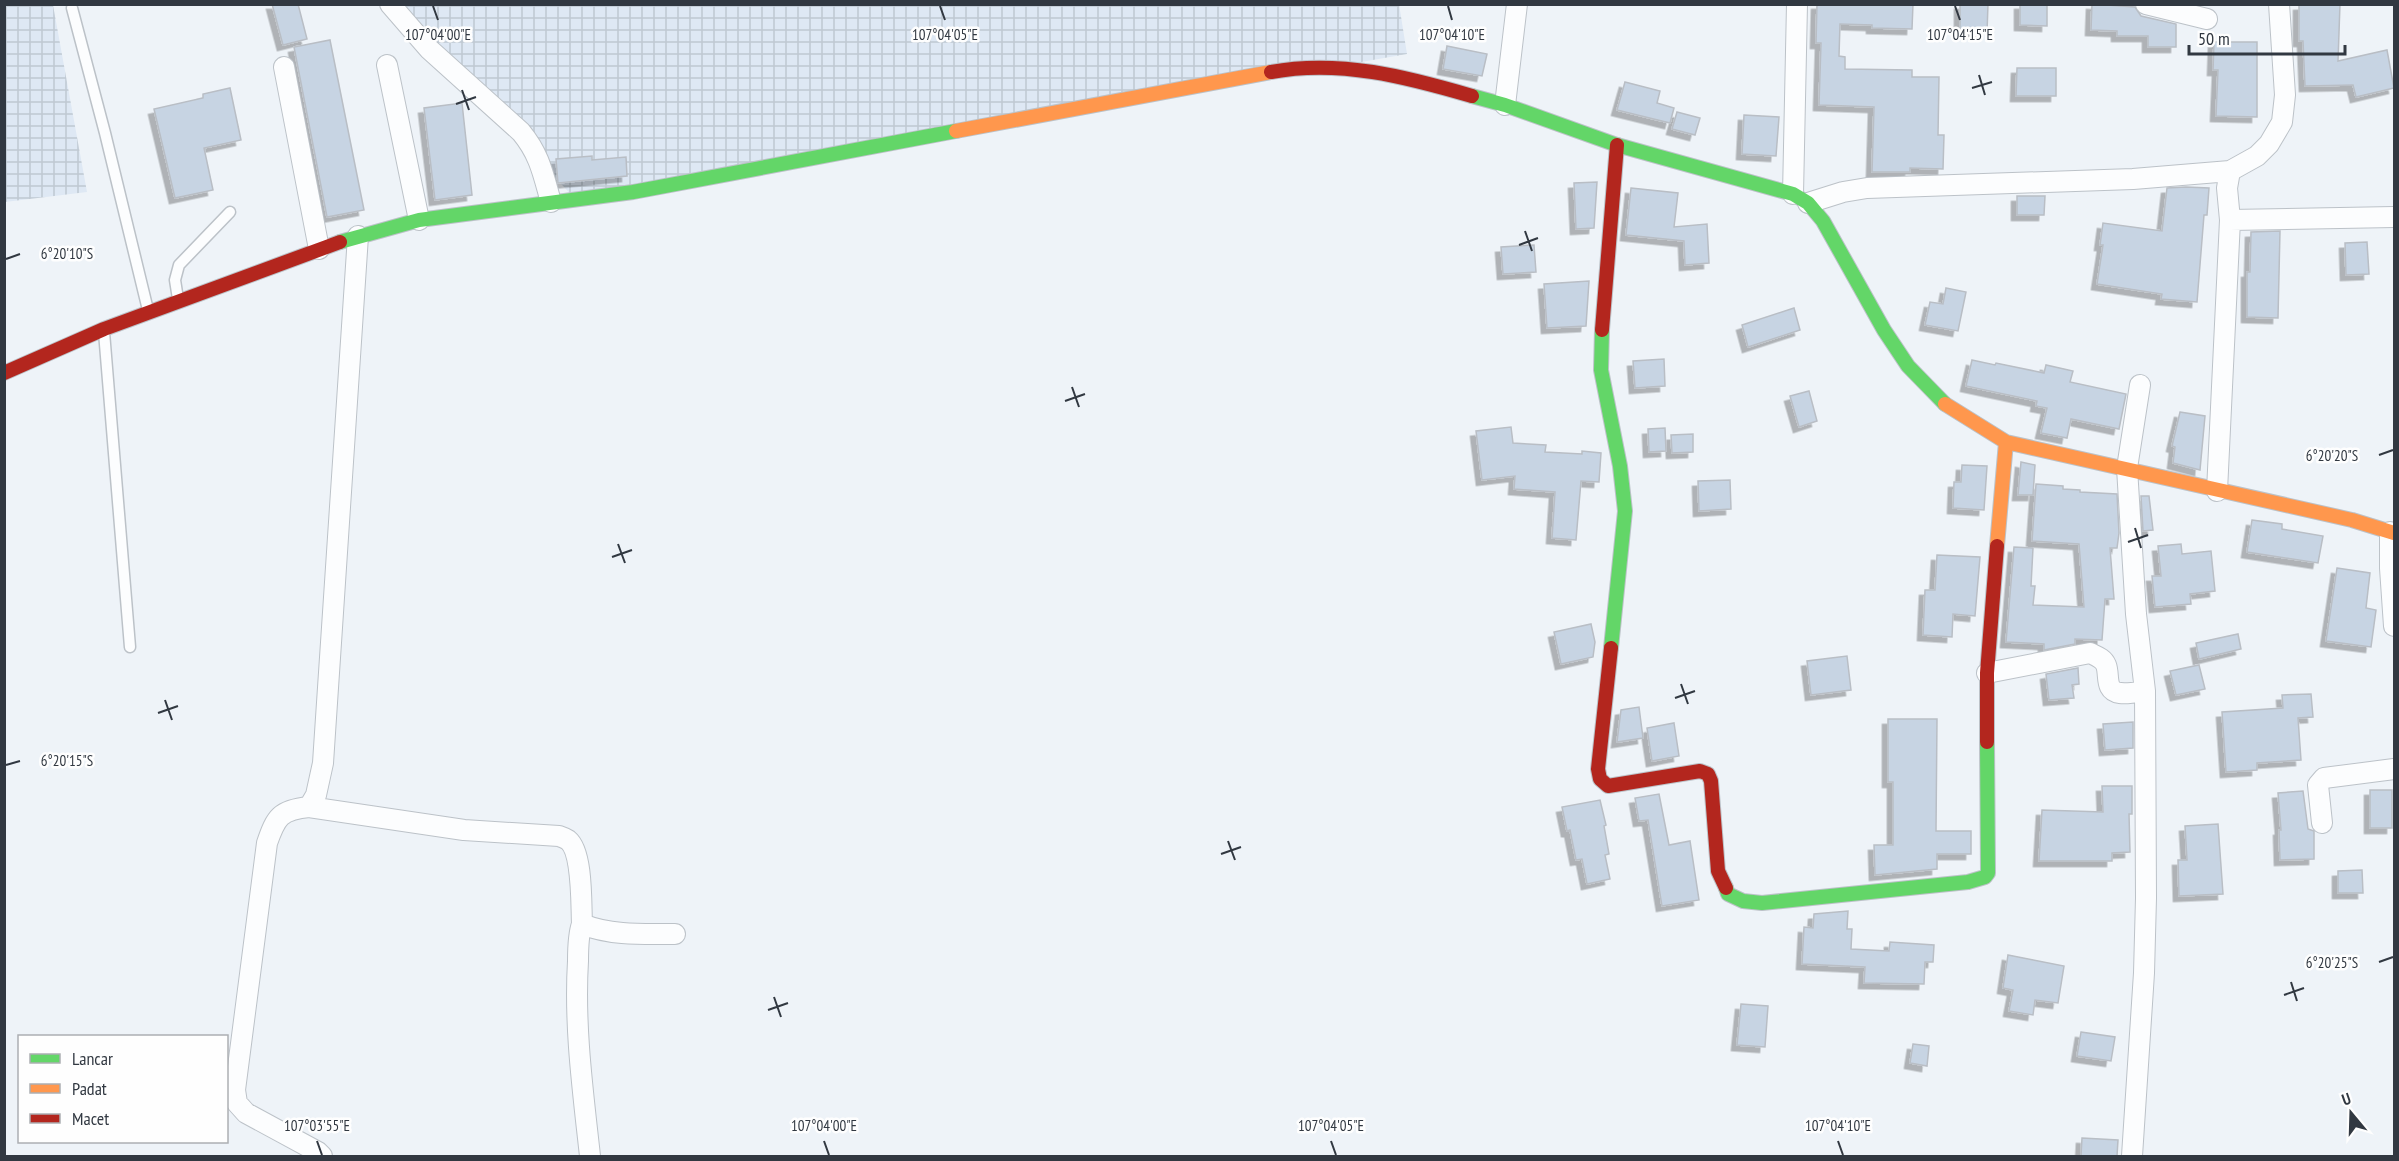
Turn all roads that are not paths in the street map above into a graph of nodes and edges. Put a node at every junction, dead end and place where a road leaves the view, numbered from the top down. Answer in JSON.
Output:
{"nodes":[{"id":1,"x":390,"y":4,"type":"edge"},
{"id":2,"x":1517,"y":4,"type":"edge"},
{"id":3,"x":1797,"y":4,"type":"edge"},
{"id":4,"x":2146,"y":4,"type":"edge"},
{"id":5,"x":2279,"y":4,"type":"edge"},
{"id":6,"x":72,"y":8,"type":"dead end"},
{"id":7,"x":2207,"y":19,"type":"dead end"},
{"id":8,"x":387,"y":65,"type":"dead end"},
{"id":9,"x":284,"y":67,"type":"dead end"},
{"id":10,"x":1505,"y":105,"type":"junction"},
{"id":11,"x":1617,"y":145,"type":"junction"},
{"id":12,"x":2230,"y":171,"type":"junction"},
{"id":13,"x":1800,"y":199,"type":"junction"},
{"id":14,"x":551,"y":202,"type":"junction"},
{"id":15,"x":230,"y":212,"type":"dead end"},
{"id":16,"x":2394,"y":217,"type":"edge"},
{"id":17,"x":419,"y":219,"type":"junction"},
{"id":18,"x":2230,"y":220,"type":"junction"},
{"id":19,"x":358,"y":236,"type":"junction"},
{"id":20,"x":319,"y":249,"type":"junction"},
{"id":21,"x":178,"y":302,"type":"junction"},
{"id":22,"x":149,"y":313,"type":"junction"},
{"id":23,"x":104,"y":329,"type":"junction"},
{"id":24,"x":4,"y":374,"type":"edge"},
{"id":25,"x":2140,"y":385,"type":"dead end"},
{"id":26,"x":2006,"y":442,"type":"junction"},
{"id":27,"x":2127,"y":468,"type":"junction"},
{"id":28,"x":2217,"y":491,"type":"junction"},
{"id":29,"x":2392,"y":532,"type":"edge"},
{"id":30,"x":2394,"y":626,"type":"edge"},
{"id":31,"x":130,"y":647,"type":"dead end"},
{"id":32,"x":1987,"y":674,"type":"junction"},
{"id":33,"x":2145,"y":691,"type":"junction"},
{"id":34,"x":2394,"y":769,"type":"edge"},
{"id":35,"x":309,"y":807,"type":"junction"},
{"id":36,"x":2322,"y":823,"type":"dead end"},
{"id":37,"x":582,"y":924,"type":"junction"},
{"id":38,"x":675,"y":934,"type":"dead end"},
{"id":39,"x":322,"y":1156,"type":"edge"},
{"id":40,"x":591,"y":1156,"type":"edge"},
{"id":41,"x":2132,"y":1156,"type":"edge"}],
"edges":[{"from":1,"to":14,"type":"street"},
{"from":2,"to":10,"type":"street"},
{"from":3,"to":13,"type":"street"},
{"from":4,"to":7,"type":"street"},
{"from":5,"to":12,"type":"street"},
{"from":6,"to":22,"type":"lane"},
{"from":8,"to":17,"type":"street"},
{"from":9,"to":20,"type":"street"},
{"from":10,"to":11,"type":"street"},
{"from":10,"to":14,"type":"street"},
{"from":11,"to":13,"type":"street"},
{"from":11,"to":32,"type":"street"},
{"from":12,"to":13,"type":"street"},
{"from":12,"to":18,"type":"street"},
{"from":13,"to":26,"type":"street"},
{"from":14,"to":17,"type":"street"},
{"from":15,"to":21,"type":"lane"},
{"from":16,"to":18,"type":"street"},
{"from":17,"to":19,"type":"street"},
{"from":18,"to":28,"type":"street"},
{"from":19,"to":20,"type":"street"},
{"from":19,"to":35,"type":"street"},
{"from":20,"to":21,"type":"street"},
{"from":21,"to":22,"type":"street"},
{"from":22,"to":23,"type":"street"},
{"from":23,"to":24,"type":"street"},
{"from":23,"to":31,"type":"lane"},
{"from":25,"to":27,"type":"street"},
{"from":26,"to":27,"type":"street"},
{"from":26,"to":32,"type":"street"},
{"from":27,"to":28,"type":"street"},
{"from":27,"to":33,"type":"street"},
{"from":28,"to":29,"type":"street"},
{"from":29,"to":30,"type":"street"},
{"from":32,"to":33,"type":"street"},
{"from":33,"to":41,"type":"street"},
{"from":34,"to":36,"type":"street"},
{"from":35,"to":37,"type":"street"},
{"from":35,"to":39,"type":"street"},
{"from":37,"to":38,"type":"street"},
{"from":37,"to":40,"type":"street"}]}
